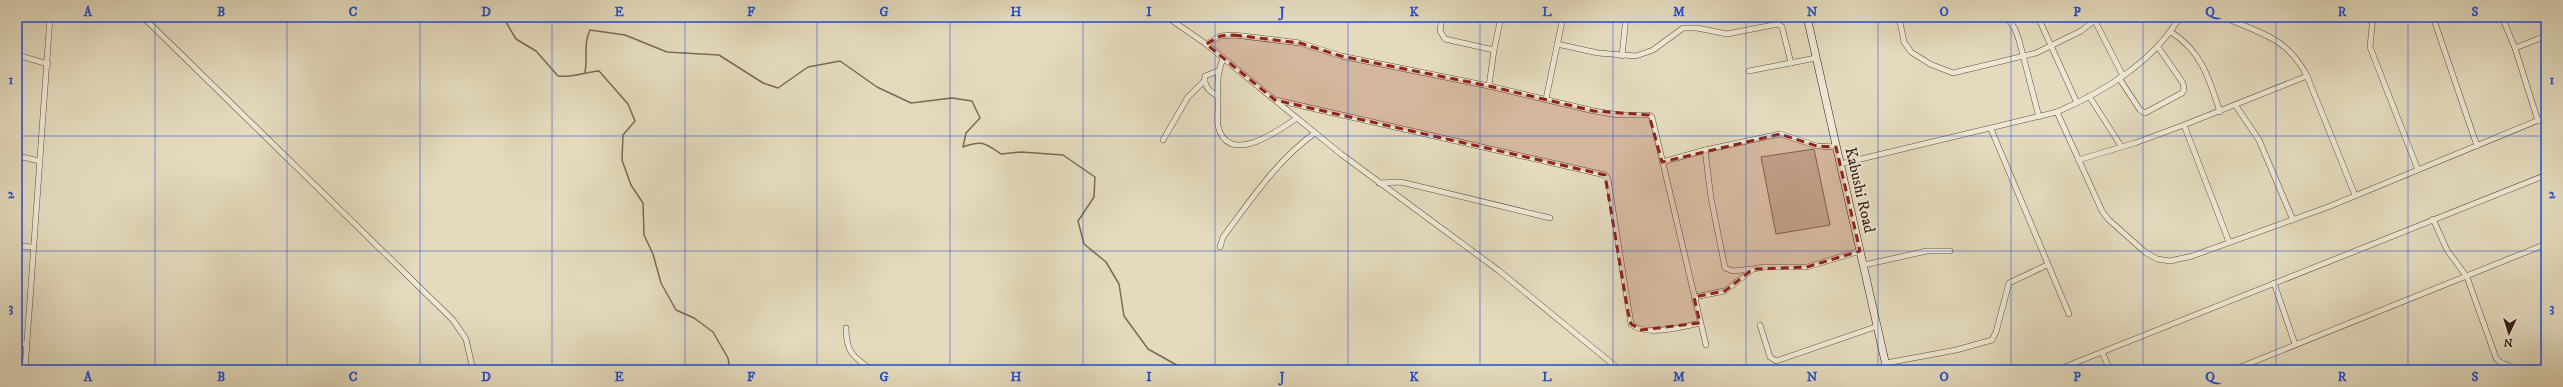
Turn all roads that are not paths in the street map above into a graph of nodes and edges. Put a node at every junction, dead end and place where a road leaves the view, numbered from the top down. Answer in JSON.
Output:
{"nodes":[{"id":1,"x":50,"y":17,"type":"edge"},
{"id":2,"x":144,"y":17,"type":"edge"},
{"id":3,"x":1167,"y":17,"type":"edge"},
{"id":4,"x":1442,"y":17,"type":"edge"},
{"id":5,"x":1501,"y":17,"type":"edge"},
{"id":6,"x":1563,"y":17,"type":"edge"},
{"id":7,"x":1626,"y":17,"type":"edge"},
{"id":8,"x":1807,"y":17,"type":"edge"},
{"id":9,"x":1899,"y":17,"type":"edge"},
{"id":10,"x":2007,"y":17,"type":"edge"},
{"id":11,"x":2038,"y":17,"type":"edge"},
{"id":12,"x":2180,"y":17,"type":"edge"},
{"id":13,"x":2224,"y":17,"type":"edge"},
{"id":14,"x":2373,"y":17,"type":"edge"},
{"id":15,"x":2433,"y":17,"type":"edge"},
{"id":16,"x":2502,"y":17,"type":"edge"},
{"id":17,"x":2097,"y":19,"type":"edge"},
{"id":18,"x":2171,"y":32,"type":"junction"},
{"id":19,"x":2546,"y":36,"type":"edge"},
{"id":20,"x":1206,"y":44,"type":"junction"},
{"id":21,"x":1557,"y":44,"type":"junction"},
{"id":22,"x":2053,"y":46,"type":"junction"},
{"id":23,"x":2158,"y":47,"type":"junction"},
{"id":24,"x":2515,"y":48,"type":"junction"},
{"id":25,"x":1494,"y":50,"type":"junction"},
{"id":26,"x":17,"y":55,"type":"edge"},
{"id":27,"x":1622,"y":56,"type":"junction"},
{"id":28,"x":2023,"y":57,"type":"junction"},
{"id":29,"x":1816,"y":58,"type":"junction"},
{"id":30,"x":1223,"y":59,"type":"junction"},
{"id":31,"x":1791,"y":63,"type":"junction"},
{"id":32,"x":48,"y":64,"type":"junction"},
{"id":33,"x":1218,"y":71,"type":"junction"},
{"id":34,"x":1749,"y":71,"type":"dead end"},
{"id":35,"x":2307,"y":76,"type":"junction"},
{"id":36,"x":2121,"y":77,"type":"junction"},
{"id":37,"x":1204,"y":80,"type":"junction"},
{"id":38,"x":1489,"y":86,"type":"junction"},
{"id":39,"x":1218,"y":96,"type":"junction"},
{"id":40,"x":2089,"y":96,"type":"junction"},
{"id":41,"x":1546,"y":99,"type":"junction"},
{"id":42,"x":1275,"y":100,"type":"junction"},
{"id":43,"x":2078,"y":103,"type":"junction"},
{"id":44,"x":2236,"y":106,"type":"junction"},
{"id":45,"x":2057,"y":112,"type":"junction"},
{"id":46,"x":2220,"y":112,"type":"junction"},
{"id":47,"x":2039,"y":117,"type":"junction"},
{"id":48,"x":2546,"y":117,"type":"edge"},
{"id":49,"x":1296,"y":118,"type":"junction"},
{"id":50,"x":2538,"y":121,"type":"junction"},
{"id":51,"x":2184,"y":124,"type":"junction"},
{"id":52,"x":1991,"y":129,"type":"junction"},
{"id":53,"x":1315,"y":133,"type":"junction"},
{"id":54,"x":1163,"y":140,"type":"dead end"},
{"id":55,"x":1836,"y":146,"type":"junction"},
{"id":56,"x":2121,"y":146,"type":"junction"},
{"id":57,"x":2477,"y":146,"type":"junction"},
{"id":58,"x":1705,"y":150,"type":"junction"},
{"id":59,"x":17,"y":156,"type":"edge"},
{"id":60,"x":2078,"y":160,"type":"junction"},
{"id":61,"x":40,"y":161,"type":"junction"},
{"id":62,"x":1662,"y":162,"type":"junction"},
{"id":63,"x":1840,"y":164,"type":"junction"},
{"id":64,"x":2418,"y":170,"type":"junction"},
{"id":65,"x":2546,"y":175,"type":"edge"},
{"id":66,"x":1379,"y":183,"type":"junction"},
{"id":67,"x":2355,"y":196,"type":"junction"},
{"id":68,"x":1550,"y":218,"type":"dead end"},
{"id":69,"x":2433,"y":219,"type":"junction"},
{"id":70,"x":2293,"y":220,"type":"junction"},
{"id":71,"x":2229,"y":242,"type":"junction"},
{"id":72,"x":2546,"y":244,"type":"edge"},
{"id":73,"x":17,"y":246,"type":"edge"},
{"id":74,"x":33,"y":247,"type":"junction"},
{"id":75,"x":1220,"y":247,"type":"dead end"},
{"id":76,"x":1860,"y":251,"type":"junction"},
{"id":77,"x":1950,"y":251,"type":"dead end"},
{"id":78,"x":1864,"y":265,"type":"junction"},
{"id":79,"x":2047,"y":265,"type":"junction"},
{"id":80,"x":1752,"y":269,"type":"junction"},
{"id":81,"x":2467,"y":277,"type":"junction"},
{"id":82,"x":2274,"y":283,"type":"junction"},
{"id":83,"x":1694,"y":297,"type":"junction"},
{"id":84,"x":2069,"y":314,"type":"dead end"},
{"id":85,"x":1700,"y":323,"type":"junction"},
{"id":86,"x":1760,"y":325,"type":"dead end"},
{"id":87,"x":1878,"y":326,"type":"junction"},
{"id":88,"x":846,"y":328,"type":"dead end"},
{"id":89,"x":17,"y":343,"type":"edge"},
{"id":90,"x":26,"y":344,"type":"junction"},
{"id":91,"x":2295,"y":344,"type":"junction"},
{"id":92,"x":1706,"y":345,"type":"dead end"},
{"id":93,"x":2102,"y":352,"type":"junction"},
{"id":94,"x":1886,"y":366,"type":"edge"},
{"id":95,"x":25,"y":370,"type":"edge"},
{"id":96,"x":473,"y":370,"type":"edge"},
{"id":97,"x":872,"y":370,"type":"edge"},
{"id":98,"x":1620,"y":370,"type":"edge"},
{"id":99,"x":2057,"y":370,"type":"edge"},
{"id":100,"x":2110,"y":370,"type":"edge"},
{"id":101,"x":2233,"y":370,"type":"edge"},
{"id":102,"x":2514,"y":370,"type":"edge"}],
"edges":[{"from":1,"to":32,"type":"street"},
{"from":2,"to":96,"type":"street"},
{"from":3,"to":20,"type":"street"},
{"from":4,"to":25,"type":"street"},
{"from":5,"to":25,"type":"street"},
{"from":6,"to":21,"type":"street"},
{"from":7,"to":27,"type":"street"},
{"from":8,"to":29,"type":"main road","name":"Kabushi Road"},
{"from":9,"to":28,"type":"street"},
{"from":10,"to":28,"type":"street"},
{"from":11,"to":22,"type":"street"},
{"from":12,"to":18,"type":"street"},
{"from":13,"to":35,"type":"street"},
{"from":14,"to":64,"type":"street"},
{"from":15,"to":57,"type":"street"},
{"from":16,"to":24,"type":"street"},
{"from":17,"to":22,"type":"street"},
{"from":17,"to":36,"type":"street"},
{"from":18,"to":23,"type":"street"},
{"from":18,"to":46,"type":"street"},
{"from":19,"to":24,"type":"street"},
{"from":20,"to":30,"type":"street"},
{"from":20,"to":38,"type":"street"},
{"from":21,"to":27,"type":"street"},
{"from":21,"to":41,"type":"street"},
{"from":22,"to":28,"type":"street"},
{"from":22,"to":43,"type":"street"},
{"from":23,"to":36,"type":"street"},
{"from":23,"to":36,"type":"street"},
{"from":24,"to":50,"type":"street"},
{"from":25,"to":38,"type":"street"},
{"from":26,"to":32,"type":"street"},
{"from":27,"to":31,"type":"street"},
{"from":28,"to":47,"type":"street"},
{"from":29,"to":31,"type":"street"},
{"from":29,"to":55,"type":"main road","name":"Kabushi Road"},
{"from":30,"to":33,"type":"street"},
{"from":30,"to":42,"type":"street"},
{"from":31,"to":34,"type":"street"},
{"from":32,"to":61,"type":"street"},
{"from":33,"to":37,"type":"street"},
{"from":33,"to":39,"type":"street"},
{"from":35,"to":44,"type":"street"},
{"from":35,"to":67,"type":"street"},
{"from":36,"to":40,"type":"street"},
{"from":37,"to":39,"type":"street"},
{"from":37,"to":54,"type":"street"},
{"from":38,"to":41,"type":"street"},
{"from":39,"to":49,"type":"street"},
{"from":40,"to":43,"type":"street"},
{"from":40,"to":56,"type":"street"},
{"from":41,"to":62,"type":"street"},
{"from":42,"to":49,"type":"street"},
{"from":42,"to":85,"type":"street"},
{"from":43,"to":45,"type":"street"},
{"from":44,"to":46,"type":"street"},
{"from":44,"to":70,"type":"street"},
{"from":45,"to":47,"type":"street"},
{"from":45,"to":60,"type":"street"},
{"from":46,"to":51,"type":"street"},
{"from":47,"to":52,"type":"street"},
{"from":48,"to":50,"type":"street"},
{"from":49,"to":53,"type":"street"},
{"from":50,"to":57,"type":"street"},
{"from":51,"to":56,"type":"street"},
{"from":51,"to":71,"type":"street"},
{"from":52,"to":63,"type":"street"},
{"from":52,"to":79,"type":"street"},
{"from":53,"to":66,"type":"street"},
{"from":53,"to":75,"type":"street"},
{"from":55,"to":58,"type":"street"},
{"from":55,"to":63,"type":"main road","name":"Kabushi Road"},
{"from":56,"to":60,"type":"street"},
{"from":57,"to":64,"type":"street"},
{"from":58,"to":62,"type":"street"},
{"from":58,"to":80,"type":"street"},
{"from":59,"to":61,"type":"street"},
{"from":60,"to":71,"type":"street"},
{"from":61,"to":74,"type":"street"},
{"from":62,"to":83,"type":"street"},
{"from":63,"to":76,"type":"main road","name":"Kabushi Road"},
{"from":64,"to":67,"type":"street"},
{"from":65,"to":69,"type":"street"},
{"from":66,"to":68,"type":"street"},
{"from":66,"to":98,"type":"street"},
{"from":67,"to":70,"type":"street"},
{"from":69,"to":81,"type":"street"},
{"from":69,"to":82,"type":"street"},
{"from":70,"to":71,"type":"street"},
{"from":72,"to":81,"type":"street"},
{"from":73,"to":74,"type":"street"},
{"from":74,"to":90,"type":"street"},
{"from":76,"to":78,"type":"main road","name":"Kabushi Road"},
{"from":76,"to":80,"type":"street"},
{"from":77,"to":78,"type":"street"},
{"from":78,"to":87,"type":"main road","name":"Kabushi Road"},
{"from":79,"to":84,"type":"street"},
{"from":79,"to":94,"type":"street"},
{"from":80,"to":83,"type":"street"},
{"from":81,"to":91,"type":"street"},
{"from":81,"to":102,"type":"street"},
{"from":82,"to":91,"type":"street"},
{"from":82,"to":93,"type":"street"},
{"from":83,"to":85,"type":"street"},
{"from":85,"to":92,"type":"street"},
{"from":86,"to":87,"type":"street"},
{"from":87,"to":94,"type":"main road","name":"Kabushi Road"},
{"from":88,"to":97,"type":"street"},
{"from":89,"to":90,"type":"street"},
{"from":90,"to":95,"type":"street"},
{"from":91,"to":101,"type":"street"},
{"from":93,"to":99,"type":"street"},
{"from":93,"to":100,"type":"street"}]}
